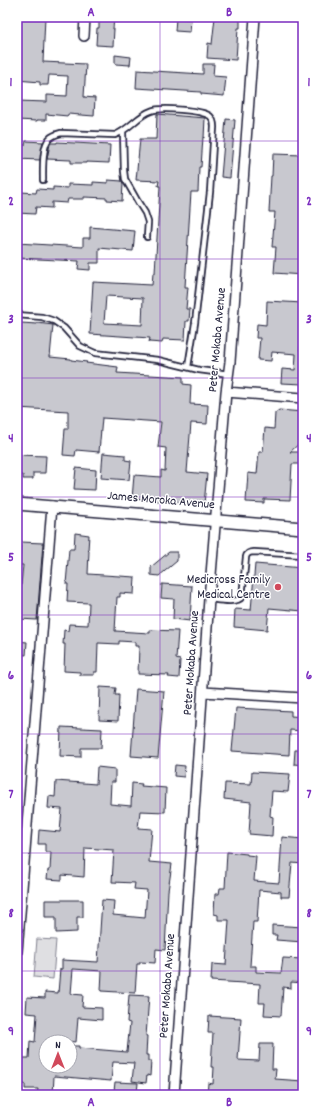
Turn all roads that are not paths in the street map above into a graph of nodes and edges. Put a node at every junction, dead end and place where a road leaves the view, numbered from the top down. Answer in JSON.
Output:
{"nodes":[{"id":1,"x":85,"y":17,"type":"edge"},
{"id":2,"x":255,"y":17,"type":"edge"},
{"id":3,"x":84,"y":36,"type":"dead end"},
{"id":4,"x":123,"y":132,"type":"junction"},
{"id":5,"x":43,"y":180,"type":"dead end"},
{"id":6,"x":147,"y":237,"type":"dead end"},
{"id":7,"x":17,"y":315,"type":"edge"},
{"id":8,"x":188,"y":367,"type":"junction"},
{"id":9,"x":229,"y":374,"type":"junction"},
{"id":10,"x":226,"y":392,"type":"junction"},
{"id":11,"x":303,"y":398,"type":"edge"},
{"id":12,"x":17,"y":504,"type":"edge"},
{"id":13,"x":52,"y":506,"type":"junction"},
{"id":14,"x":216,"y":520,"type":"junction"},
{"id":15,"x":303,"y":528,"type":"edge"},
{"id":16,"x":303,"y":555,"type":"edge"},
{"id":17,"x":209,"y":599,"type":"junction"},
{"id":18,"x":203,"y":692,"type":"junction"},
{"id":19,"x":303,"y":698,"type":"edge"},
{"id":20,"x":17,"y":952,"type":"edge"},
{"id":21,"x":174,"y":1095,"type":"edge"}],
"edges":[{"from":1,"to":3,"type":"street"},
{"from":2,"to":9,"type":"street","name":"Peter Mokaba Avenue"},
{"from":4,"to":5,"type":"lane"},
{"from":4,"to":6,"type":"lane"},
{"from":4,"to":8,"type":"lane"},
{"from":7,"to":8,"type":"lane"},
{"from":8,"to":9,"type":"lane"},
{"from":9,"to":10,"type":"street","name":"Peter Mokaba Avenue"},
{"from":10,"to":11,"type":"street"},
{"from":10,"to":14,"type":"street","name":"Peter Mokaba Avenue"},
{"from":12,"to":13,"type":"street","name":"James Moroka Avenue"},
{"from":13,"to":14,"type":"street","name":"James Moroka Avenue"},
{"from":13,"to":20,"type":"street"},
{"from":14,"to":15,"type":"street","name":"James Moroka Avenue"},
{"from":14,"to":17,"type":"street","name":"Peter Mokaba Avenue"},
{"from":16,"to":17,"type":"lane"},
{"from":17,"to":18,"type":"street","name":"Peter Mokaba Avenue"},
{"from":18,"to":19,"type":"street"},
{"from":18,"to":21,"type":"street","name":"Peter Mokaba Avenue"}]}
